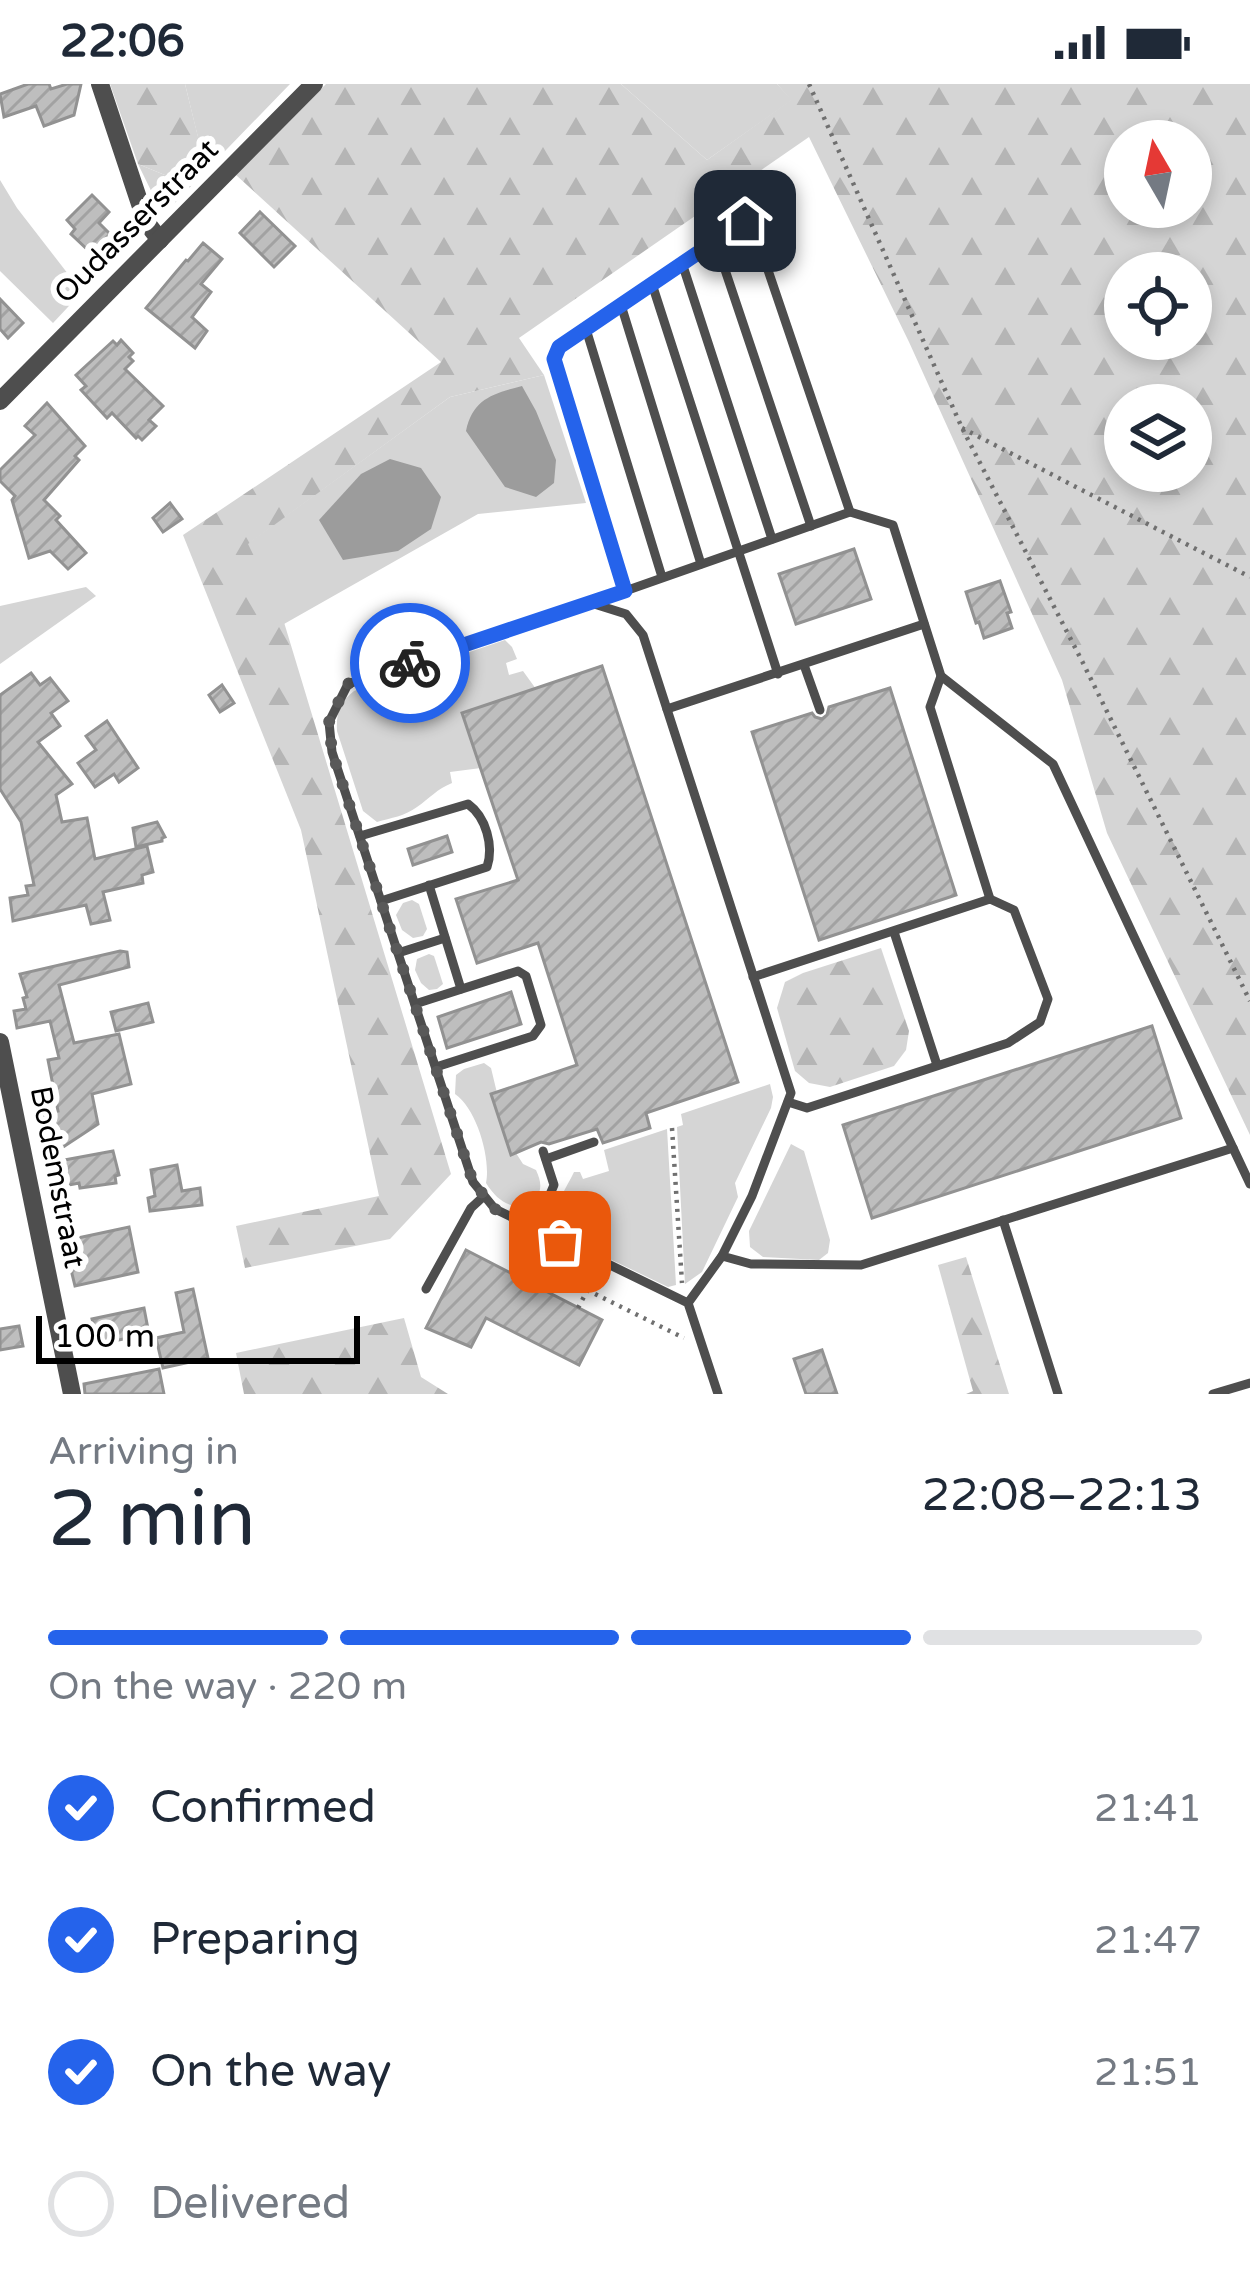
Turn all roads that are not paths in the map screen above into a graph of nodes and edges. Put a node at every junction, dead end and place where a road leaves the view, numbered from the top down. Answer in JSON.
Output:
{"nodes":[{"id":1,"x":100,"y":84,"type":"edge"},
{"id":2,"x":314,"y":84,"type":"edge"},
{"id":3,"x":160,"y":239,"type":"junction"},
{"id":4,"x":715,"y":240,"type":"junction"},
{"id":5,"x":682,"y":263,"type":"junction"},
{"id":6,"x":652,"y":284,"type":"junction"},
{"id":7,"x":621,"y":304,"type":"junction"},
{"id":8,"x":586,"y":329,"type":"junction"},
{"id":9,"x":0,"y":401,"type":"edge"},
{"id":10,"x":850,"y":512,"type":"junction"},
{"id":11,"x":811,"y":526,"type":"junction"},
{"id":12,"x":772,"y":539,"type":"junction"},
{"id":13,"x":737,"y":551,"type":"junction"},
{"id":14,"x":701,"y":564,"type":"junction"},
{"id":15,"x":662,"y":578,"type":"junction"},
{"id":16,"x":625,"y":591,"type":"junction"},
{"id":17,"x":591,"y":603,"type":"junction"},
{"id":18,"x":924,"y":624,"type":"junction"},
{"id":19,"x":804,"y":665,"type":"junction"},
{"id":20,"x":778,"y":674,"type":"junction"},
{"id":21,"x":941,"y":676,"type":"junction"},
{"id":22,"x":667,"y":709,"type":"junction"},
{"id":23,"x":820,"y":710,"type":"dead end"},
{"id":24,"x":360,"y":836,"type":"junction"},
{"id":25,"x":429,"y":885,"type":"junction"},
{"id":26,"x":990,"y":899,"type":"junction"},
{"id":27,"x":381,"y":901,"type":"junction"},
{"id":28,"x":894,"y":932,"type":"junction"},
{"id":29,"x":445,"y":938,"type":"junction"},
{"id":30,"x":398,"y":953,"type":"junction"},
{"id":31,"x":753,"y":976,"type":"junction"},
{"id":32,"x":461,"y":989,"type":"junction"},
{"id":33,"x":415,"y":1004,"type":"junction"},
{"id":34,"x":0,"y":1042,"type":"edge"},
{"id":35,"x":937,"y":1065,"type":"junction"},
{"id":36,"x":436,"y":1067,"type":"junction"},
{"id":37,"x":788,"y":1102,"type":"junction"},
{"id":38,"x":594,"y":1142,"type":"dead end"},
{"id":39,"x":1233,"y":1148,"type":"junction"},
{"id":40,"x":1250,"y":1184,"type":"edge"},
{"id":41,"x":484,"y":1196,"type":"junction"},
{"id":42,"x":1003,"y":1220,"type":"junction"},
{"id":43,"x":535,"y":1229,"type":"junction"},
{"id":44,"x":722,"y":1256,"type":"junction"},
{"id":45,"x":426,"y":1289,"type":"dead end"},
{"id":46,"x":686,"y":1302,"type":"junction"},
{"id":47,"x":1250,"y":1383,"type":"edge"},
{"id":48,"x":72,"y":1394,"type":"edge"},
{"id":49,"x":718,"y":1394,"type":"edge"},
{"id":50,"x":1058,"y":1394,"type":"edge"},
{"id":51,"x":1213,"y":1394,"type":"edge"}],
"edges":[{"from":1,"to":3,"type":"street"},
{"from":2,"to":3,"type":"street","name":"Oudasserstraat"},
{"from":3,"to":9,"type":"street","name":"Oudasserstraat"},
{"from":4,"to":5,"type":"lane"},
{"from":4,"to":10,"type":"lane"},
{"from":4,"to":11,"type":"lane"},
{"from":5,"to":6,"type":"lane"},
{"from":5,"to":12,"type":"lane"},
{"from":6,"to":7,"type":"lane"},
{"from":6,"to":13,"type":"lane"},
{"from":7,"to":8,"type":"lane"},
{"from":7,"to":14,"type":"lane"},
{"from":8,"to":15,"type":"lane"},
{"from":8,"to":16,"type":"lane"},
{"from":10,"to":11,"type":"lane"},
{"from":10,"to":18,"type":"lane"},
{"from":11,"to":12,"type":"lane"},
{"from":12,"to":13,"type":"lane"},
{"from":13,"to":14,"type":"lane"},
{"from":13,"to":20,"type":"lane"},
{"from":14,"to":15,"type":"lane"},
{"from":15,"to":16,"type":"lane"},
{"from":16,"to":17,"type":"lane"},
{"from":17,"to":22,"type":"lane"},
{"from":17,"to":24,"type":"lane"},
{"from":18,"to":19,"type":"lane"},
{"from":18,"to":21,"type":"lane"},
{"from":19,"to":20,"type":"lane"},
{"from":19,"to":23,"type":"lane"},
{"from":20,"to":22,"type":"lane"},
{"from":21,"to":26,"type":"lane"},
{"from":21,"to":39,"type":"lane"},
{"from":22,"to":31,"type":"lane"},
{"from":24,"to":25,"type":"lane"},
{"from":24,"to":27,"type":"lane"},
{"from":25,"to":27,"type":"lane"},
{"from":25,"to":29,"type":"lane"},
{"from":26,"to":28,"type":"lane"},
{"from":26,"to":35,"type":"lane"},
{"from":27,"to":30,"type":"lane"},
{"from":28,"to":31,"type":"lane"},
{"from":28,"to":35,"type":"lane"},
{"from":29,"to":30,"type":"lane"},
{"from":29,"to":32,"type":"lane"},
{"from":30,"to":33,"type":"lane"},
{"from":31,"to":37,"type":"lane"},
{"from":32,"to":33,"type":"lane"},
{"from":32,"to":36,"type":"lane"},
{"from":33,"to":36,"type":"lane"},
{"from":34,"to":48,"type":"street","name":"Bodemstraat"},
{"from":35,"to":37,"type":"lane"},
{"from":36,"to":41,"type":"lane"},
{"from":37,"to":44,"type":"lane"},
{"from":38,"to":43,"type":"lane"},
{"from":39,"to":40,"type":"lane"},
{"from":39,"to":42,"type":"lane"},
{"from":41,"to":43,"type":"lane"},
{"from":41,"to":45,"type":"lane"},
{"from":42,"to":44,"type":"lane"},
{"from":42,"to":50,"type":"lane"},
{"from":43,"to":46,"type":"lane"},
{"from":44,"to":46,"type":"lane"},
{"from":46,"to":49,"type":"lane"},
{"from":47,"to":51,"type":"lane"}]}
